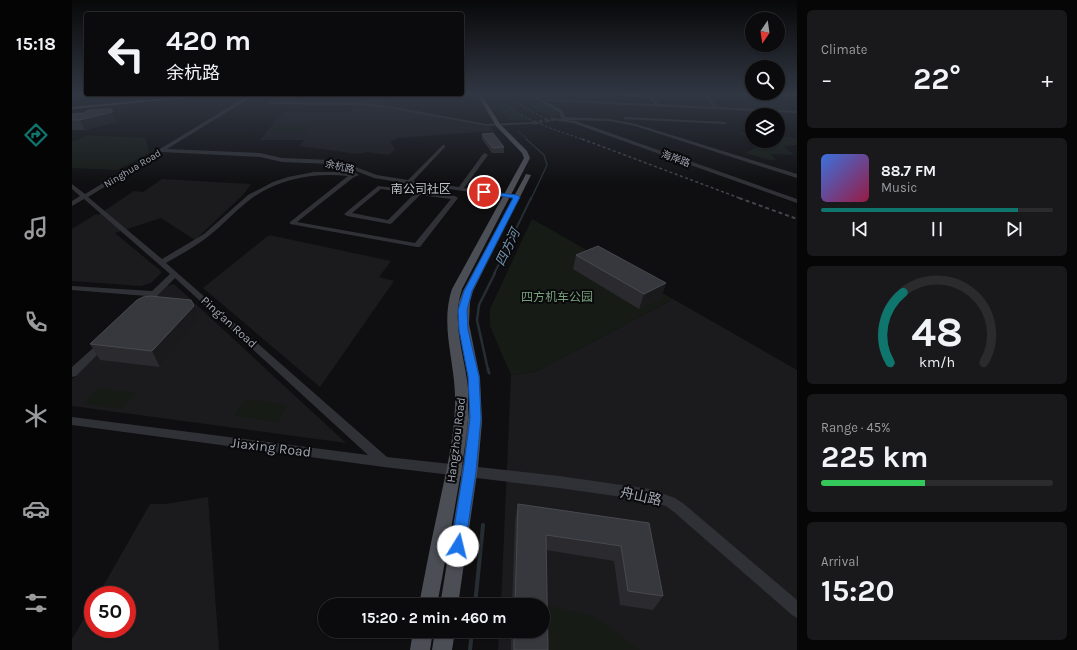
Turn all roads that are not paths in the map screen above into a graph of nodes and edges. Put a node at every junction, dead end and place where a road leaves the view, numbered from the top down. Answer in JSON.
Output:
{"nodes":[{"id":1,"x":204,"y":124,"type":"edge"},
{"id":2,"x":501,"y":124,"type":"edge"},
{"id":3,"x":581,"y":124,"type":"edge"},
{"id":4,"x":633,"y":124,"type":"edge"},
{"id":5,"x":443,"y":146,"type":"dead end"},
{"id":6,"x":162,"y":150,"type":"junction"},
{"id":7,"x":486,"y":156,"type":"dead end"},
{"id":8,"x":354,"y":174,"type":"junction"},
{"id":9,"x":797,"y":176,"type":"edge"},
{"id":10,"x":376,"y":177,"type":"junction"},
{"id":11,"x":412,"y":182,"type":"junction"},
{"id":12,"x":72,"y":186,"type":"edge"},
{"id":13,"x":460,"y":189,"type":"junction"},
{"id":14,"x":406,"y":191,"type":"junction"},
{"id":15,"x":418,"y":193,"type":"junction"},
{"id":16,"x":512,"y":196,"type":"junction"},
{"id":17,"x":84,"y":197,"type":"junction"},
{"id":18,"x":797,"y":201,"type":"edge"},
{"id":19,"x":73,"y":202,"type":"edge"},
{"id":20,"x":162,"y":262,"type":"junction"},
{"id":21,"x":175,"y":274,"type":"junction"},
{"id":22,"x":72,"y":288,"type":"edge"},
{"id":23,"x":154,"y":294,"type":"junction"},
{"id":24,"x":138,"y":310,"type":"edge"},
{"id":25,"x":110,"y":336,"type":"edge"},
{"id":26,"x":72,"y":373,"type":"edge"},
{"id":27,"x":72,"y":421,"type":"edge"},
{"id":28,"x":384,"y":462,"type":"junction"},
{"id":29,"x":462,"y":471,"type":"junction"},
{"id":30,"x":430,"y":598,"type":"edge"},
{"id":31,"x":450,"y":598,"type":"edge"},
{"id":32,"x":797,"y":610,"type":"edge"},
{"id":33,"x":422,"y":638,"type":"edge"},
{"id":34,"x":444,"y":638,"type":"edge"},
{"id":35,"x":420,"y":650,"type":"edge"},
{"id":36,"x":442,"y":650,"type":"edge"}],
"edges":[{"from":1,"to":6,"type":"street","name":"Ninghua Road"},
{"from":2,"to":16,"type":"main road","name":"Hangzhou Road"},
{"from":3,"to":18,"type":"street","name":"海岸路"},
{"from":4,"to":9,"type":"street"},
{"from":5,"to":11,"type":"street"},
{"from":6,"to":10,"type":"street","name":"余杭路"},
{"from":6,"to":17,"type":"street","name":"Ninghua Road"},
{"from":7,"to":13,"type":"street"},
{"from":8,"to":10,"type":"street"},
{"from":8,"to":15,"type":"street"},
{"from":8,"to":20,"type":"street"},
{"from":10,"to":11,"type":"street","name":"余杭路"},
{"from":11,"to":13,"type":"street","name":"余杭路"},
{"from":11,"to":14,"type":"street"},
{"from":12,"to":17,"type":"street","name":"Ping'an Road"},
{"from":13,"to":16,"type":"street","name":"余杭路"},
{"from":14,"to":15,"type":"street"},
{"from":14,"to":15,"type":"street"},
{"from":16,"to":29,"type":"main road","name":"Hangzhou Road"},
{"from":16,"to":29,"type":"main road","name":"Hangzhou Road"},
{"from":17,"to":19,"type":"street","name":"Ninghua Road"},
{"from":17,"to":20,"type":"street","name":"Ping'an Road"},
{"from":20,"to":21,"type":"street","name":"Ping'an Road"},
{"from":21,"to":23,"type":"street"},
{"from":21,"to":28,"type":"street","name":"Ping'an Road"},
{"from":22,"to":23,"type":"street"},
{"from":23,"to":24,"type":"street"},
{"from":25,"to":26,"type":"street"},
{"from":27,"to":28,"type":"street","name":"Jiaxing Road"},
{"from":28,"to":29,"type":"street","name":"Jiaxing Road"},
{"from":29,"to":30,"type":"main road","name":"Hangzhou Road"},
{"from":29,"to":31,"type":"main road","name":"Hangzhou Road"},
{"from":29,"to":32,"type":"street","name":"舟山路"},
{"from":33,"to":35,"type":"main road"},
{"from":34,"to":36,"type":"main road"}]}
